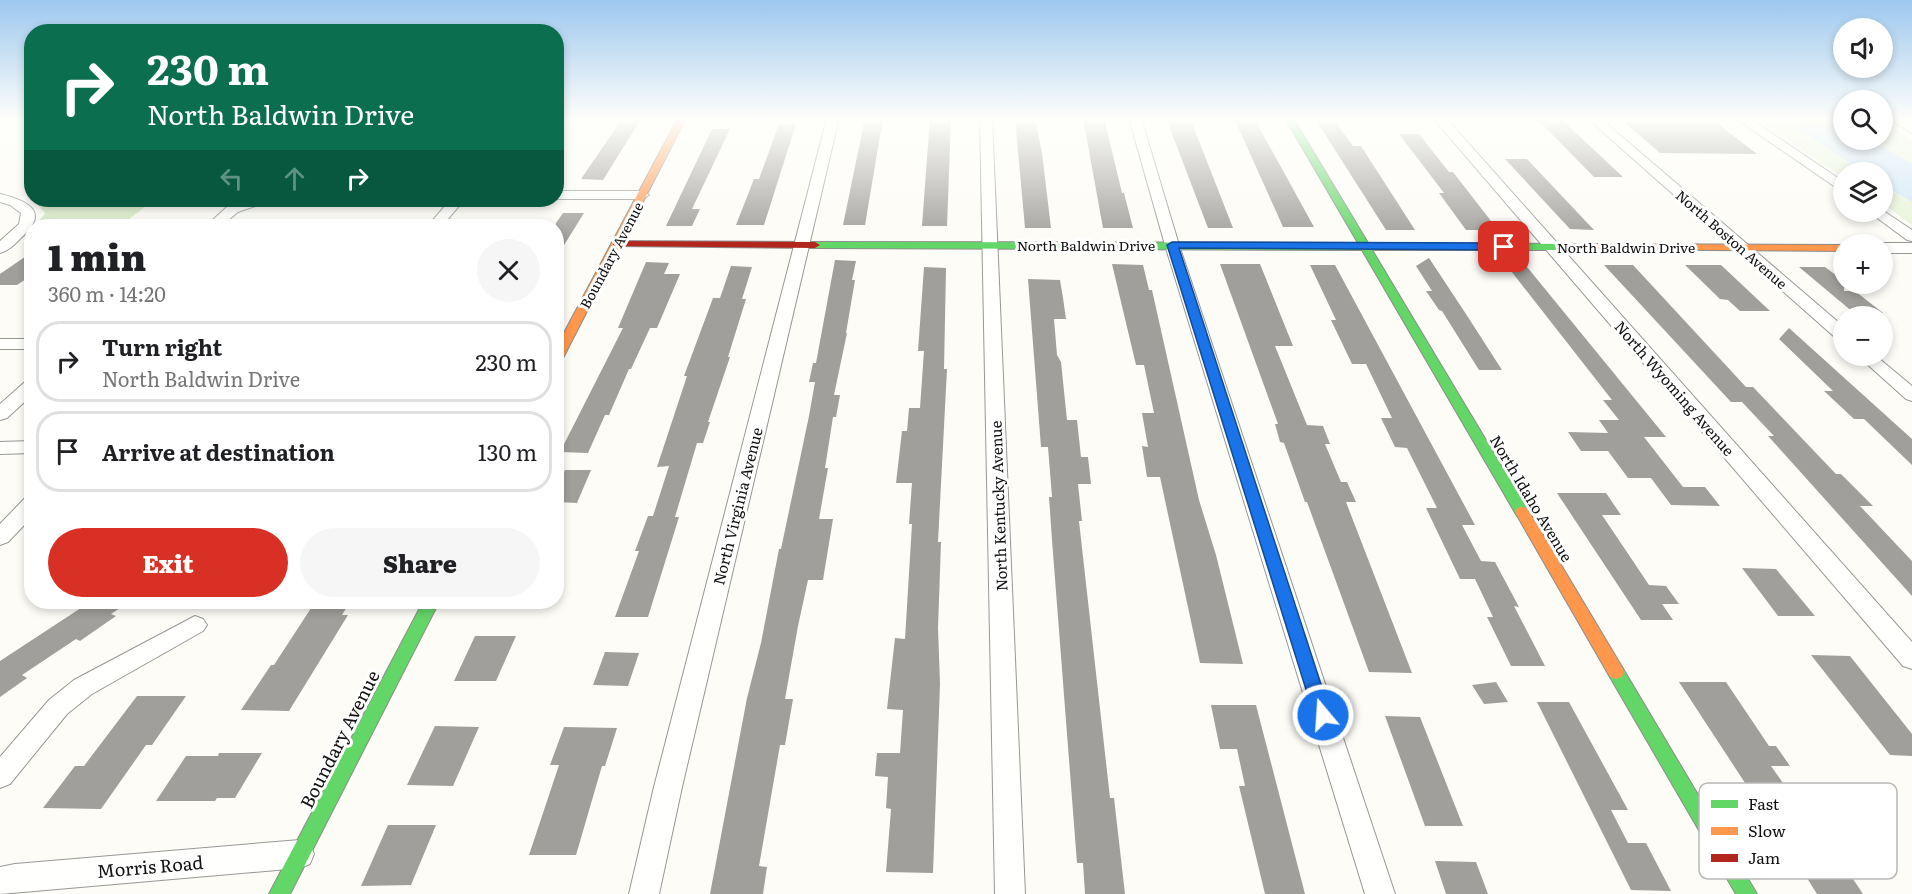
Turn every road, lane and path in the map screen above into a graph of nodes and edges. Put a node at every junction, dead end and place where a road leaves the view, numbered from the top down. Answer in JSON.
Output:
{"nodes":[{"id":1,"x":660,"y":160,"type":"edge"},
{"id":2,"x":823,"y":160,"type":"edge"},
{"id":3,"x":987,"y":160,"type":"edge"},
{"id":4,"x":1147,"y":160,"type":"edge"},
{"id":5,"x":1313,"y":160,"type":"edge"},
{"id":6,"x":1475,"y":160,"type":"edge"},
{"id":7,"x":1641,"y":160,"type":"edge"},
{"id":8,"x":1802,"y":160,"type":"edge"},
{"id":9,"x":1833,"y":181,"type":"edge"},
{"id":10,"x":564,"y":195,"type":"edge"},
{"id":11,"x":642,"y":195,"type":"junction"},
{"id":12,"x":0,"y":198,"type":"edge"},
{"id":13,"x":24,"y":206,"type":"edge"},
{"id":14,"x":239,"y":207,"type":"edge"},
{"id":15,"x":451,"y":207,"type":"edge"},
{"id":16,"x":221,"y":219,"type":"edge"},
{"id":17,"x":441,"y":219,"type":"edge"},
{"id":18,"x":1890,"y":222,"type":"edge"},
{"id":19,"x":24,"y":227,"type":"edge"},
{"id":20,"x":1912,"y":237,"type":"edge"},
{"id":21,"x":617,"y":244,"type":"junction"},
{"id":22,"x":802,"y":244,"type":"junction"},
{"id":23,"x":989,"y":244,"type":"junction"},
{"id":24,"x":1172,"y":245,"type":"junction"},
{"id":25,"x":1364,"y":246,"type":"junction"},
{"id":26,"x":1551,"y":247,"type":"junction"},
{"id":27,"x":0,"y":248,"type":"edge"},
{"id":28,"x":1742,"y":248,"type":"junction"},
{"id":29,"x":1833,"y":248,"type":"edge"},
{"id":30,"x":1893,"y":248,"type":"edge"},
{"id":31,"x":1912,"y":248,"type":"edge"},
{"id":32,"x":1833,"y":327,"type":"edge"},
{"id":33,"x":0,"y":344,"type":"edge"},
{"id":34,"x":24,"y":344,"type":"edge"},
{"id":35,"x":564,"y":345,"type":"edge"},
{"id":36,"x":1878,"y":366,"type":"edge"},
{"id":37,"x":24,"y":392,"type":"edge"},
{"id":38,"x":1912,"y":395,"type":"edge"},
{"id":39,"x":0,"y":414,"type":"edge"},
{"id":40,"x":24,"y":447,"type":"edge"},
{"id":41,"x":0,"y":448,"type":"edge"},
{"id":42,"x":24,"y":512,"type":"edge"},
{"id":43,"x":0,"y":537,"type":"edge"},
{"id":44,"x":427,"y":609,"type":"edge"},
{"id":45,"x":195,"y":625,"type":"dead end"},
{"id":46,"x":1912,"y":659,"type":"edge"},
{"id":47,"x":0,"y":776,"type":"edge"},
{"id":48,"x":1699,"y":811,"type":"edge"},
{"id":49,"x":300,"y":854,"type":"junction"},
{"id":50,"x":1739,"y":879,"type":"edge"},
{"id":51,"x":0,"y":881,"type":"edge"},
{"id":52,"x":279,"y":894,"type":"edge"},
{"id":53,"x":644,"y":894,"type":"edge"},
{"id":54,"x":1010,"y":894,"type":"edge"},
{"id":55,"x":1380,"y":894,"type":"edge"},
{"id":56,"x":1748,"y":894,"type":"edge"}],
"edges":[{"from":1,"to":11,"type":"street","name":"Boundary Avenue"},
{"from":2,"to":22,"type":"street","name":"North Virginia Avenue"},
{"from":3,"to":23,"type":"street","name":"North Kentucky Avenue"},
{"from":4,"to":24,"type":"street"},
{"from":5,"to":25,"type":"street","name":"North Idaho Avenue"},
{"from":6,"to":26,"type":"street","name":"North Wyoming Avenue"},
{"from":7,"to":28,"type":"street","name":"North Boston Avenue"},
{"from":8,"to":9,"type":"street"},
{"from":10,"to":11,"type":"street"},
{"from":11,"to":21,"type":"street","name":"Boundary Avenue"},
{"from":12,"to":13,"type":"street"},
{"from":14,"to":16,"type":"street"},
{"from":15,"to":17,"type":"street"},
{"from":18,"to":20,"type":"street"},
{"from":19,"to":27,"type":"street"},
{"from":21,"to":22,"type":"street","name":"North Baldwin Drive"},
{"from":21,"to":35,"type":"street","name":"Boundary Avenue"},
{"from":22,"to":23,"type":"street","name":"North Baldwin Drive"},
{"from":22,"to":53,"type":"street","name":"North Virginia Avenue"},
{"from":23,"to":24,"type":"street","name":"North Baldwin Drive"},
{"from":23,"to":54,"type":"street","name":"North Kentucky Avenue"},
{"from":24,"to":25,"type":"street","name":"North Baldwin Drive"},
{"from":24,"to":55,"type":"street"},
{"from":25,"to":26,"type":"street","name":"North Baldwin Drive"},
{"from":25,"to":48,"type":"street","name":"North Idaho Avenue"},
{"from":26,"to":28,"type":"street","name":"North Baldwin Drive"},
{"from":26,"to":46,"type":"street","name":"North Wyoming Avenue"},
{"from":28,"to":29,"type":"street","name":"North Baldwin Drive"},
{"from":28,"to":32,"type":"street","name":"North Boston Avenue"},
{"from":30,"to":31,"type":"street"},
{"from":33,"to":34,"type":"street"},
{"from":36,"to":38,"type":"street"},
{"from":37,"to":39,"type":"street"},
{"from":40,"to":41,"type":"street"},
{"from":42,"to":43,"type":"street"},
{"from":44,"to":49,"type":"street","name":"Boundary Avenue"},
{"from":45,"to":47,"type":"street"},
{"from":49,"to":51,"type":"street","name":"Morris Road"},
{"from":49,"to":52,"type":"street","name":"Boundary Avenue"},
{"from":50,"to":56,"type":"street","name":"North Idaho Avenue"}]}
